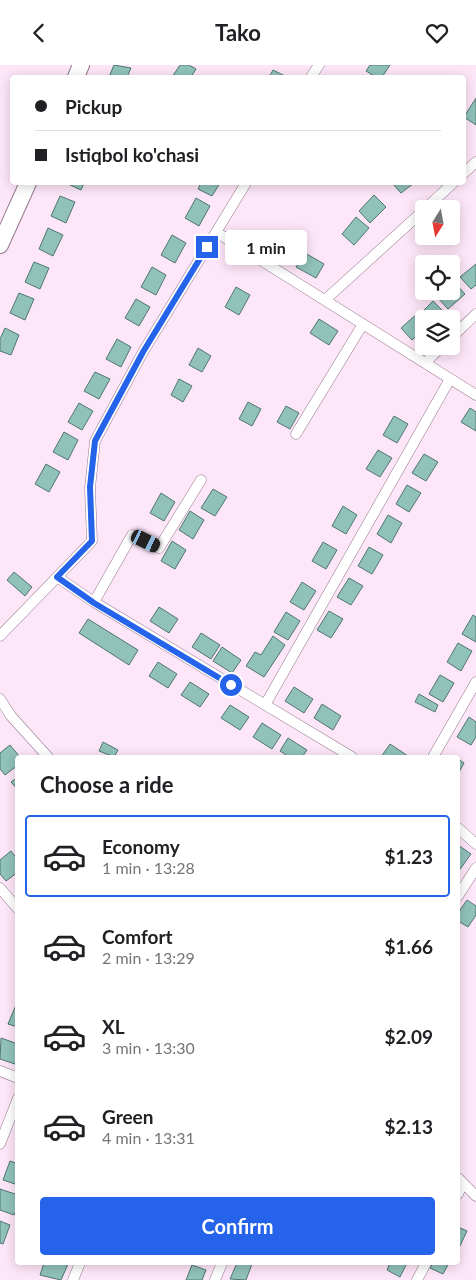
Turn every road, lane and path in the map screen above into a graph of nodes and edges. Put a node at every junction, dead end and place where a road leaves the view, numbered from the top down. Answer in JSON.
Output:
{"nodes":[{"id":1,"x":476,"y":162,"type":"edge"},
{"id":2,"x":466,"y":171,"type":"edge"},
{"id":3,"x":27,"y":185,"type":"edge"},
{"id":4,"x":245,"y":185,"type":"edge"},
{"id":5,"x":452,"y":185,"type":"edge"},
{"id":6,"x":434,"y":200,"type":"edge"},
{"id":7,"x":415,"y":217,"type":"edge"},
{"id":8,"x":216,"y":232,"type":"junction"},
{"id":9,"x":0,"y":245,"type":"edge"},
{"id":10,"x":325,"y":300,"type":"junction"},
{"id":11,"x":476,"y":314,"type":"edge"},
{"id":12,"x":363,"y":324,"type":"junction"},
{"id":13,"x":460,"y":329,"type":"edge"},
{"id":14,"x":433,"y":355,"type":"edge"},
{"id":15,"x":425,"y":363,"type":"junction"},
{"id":16,"x":450,"y":379,"type":"junction"},
{"id":17,"x":476,"y":395,"type":"edge"},
{"id":18,"x":296,"y":434,"type":"dead end"},
{"id":19,"x":201,"y":480,"type":"dead end"},
{"id":20,"x":57,"y":577,"type":"junction"},
{"id":21,"x":94,"y":603,"type":"junction"},
{"id":22,"x":0,"y":636,"type":"edge"},
{"id":23,"x":476,"y":682,"type":"edge"},
{"id":24,"x":0,"y":699,"type":"edge"},
{"id":25,"x":265,"y":705,"type":"junction"},
{"id":26,"x":46,"y":755,"type":"edge"},
{"id":27,"x":349,"y":755,"type":"edge"},
{"id":28,"x":434,"y":755,"type":"edge"},
{"id":29,"x":460,"y":830,"type":"edge"},
{"id":30,"x":476,"y":844,"type":"edge"},
{"id":31,"x":476,"y":868,"type":"edge"},
{"id":32,"x":0,"y":888,"type":"edge"},
{"id":33,"x":460,"y":893,"type":"edge"},
{"id":34,"x":15,"y":906,"type":"edge"},
{"id":35,"x":0,"y":1071,"type":"edge"},
{"id":36,"x":15,"y":1077,"type":"edge"},
{"id":37,"x":15,"y":1106,"type":"edge"},
{"id":38,"x":0,"y":1144,"type":"edge"},
{"id":39,"x":460,"y":1181,"type":"edge"},
{"id":40,"x":476,"y":1195,"type":"edge"},
{"id":41,"x":79,"y":1265,"type":"edge"},
{"id":42,"x":221,"y":1265,"type":"edge"},
{"id":43,"x":425,"y":1265,"type":"edge"},
{"id":44,"x":73,"y":1280,"type":"edge"},
{"id":45,"x":215,"y":1280,"type":"edge"},
{"id":46,"x":418,"y":1280,"type":"edge"}],
"edges":[{"from":1,"to":2,"type":"street"},
{"from":3,"to":9,"type":"main road"},
{"from":4,"to":8,"type":"street"},
{"from":5,"to":6,"type":"street"},
{"from":7,"to":10,"type":"street"},
{"from":8,"to":10,"type":"street"},
{"from":8,"to":20,"type":"street"},
{"from":10,"to":12,"type":"street"},
{"from":11,"to":13,"type":"street"},
{"from":12,"to":15,"type":"street"},
{"from":12,"to":18,"type":"street"},
{"from":14,"to":15,"type":"street"},
{"from":15,"to":16,"type":"street"},
{"from":16,"to":17,"type":"street"},
{"from":16,"to":25,"type":"street"},
{"from":19,"to":21,"type":"street"},
{"from":20,"to":21,"type":"street"},
{"from":20,"to":22,"type":"street"},
{"from":21,"to":25,"type":"street"},
{"from":23,"to":28,"type":"street"},
{"from":24,"to":26,"type":"street"},
{"from":25,"to":27,"type":"street"},
{"from":29,"to":30,"type":"street"},
{"from":31,"to":33,"type":"street"},
{"from":32,"to":34,"type":"street"},
{"from":35,"to":36,"type":"street"},
{"from":37,"to":38,"type":"street"},
{"from":39,"to":40,"type":"street"},
{"from":41,"to":44,"type":"street"},
{"from":42,"to":45,"type":"street"},
{"from":43,"to":46,"type":"street"}]}
